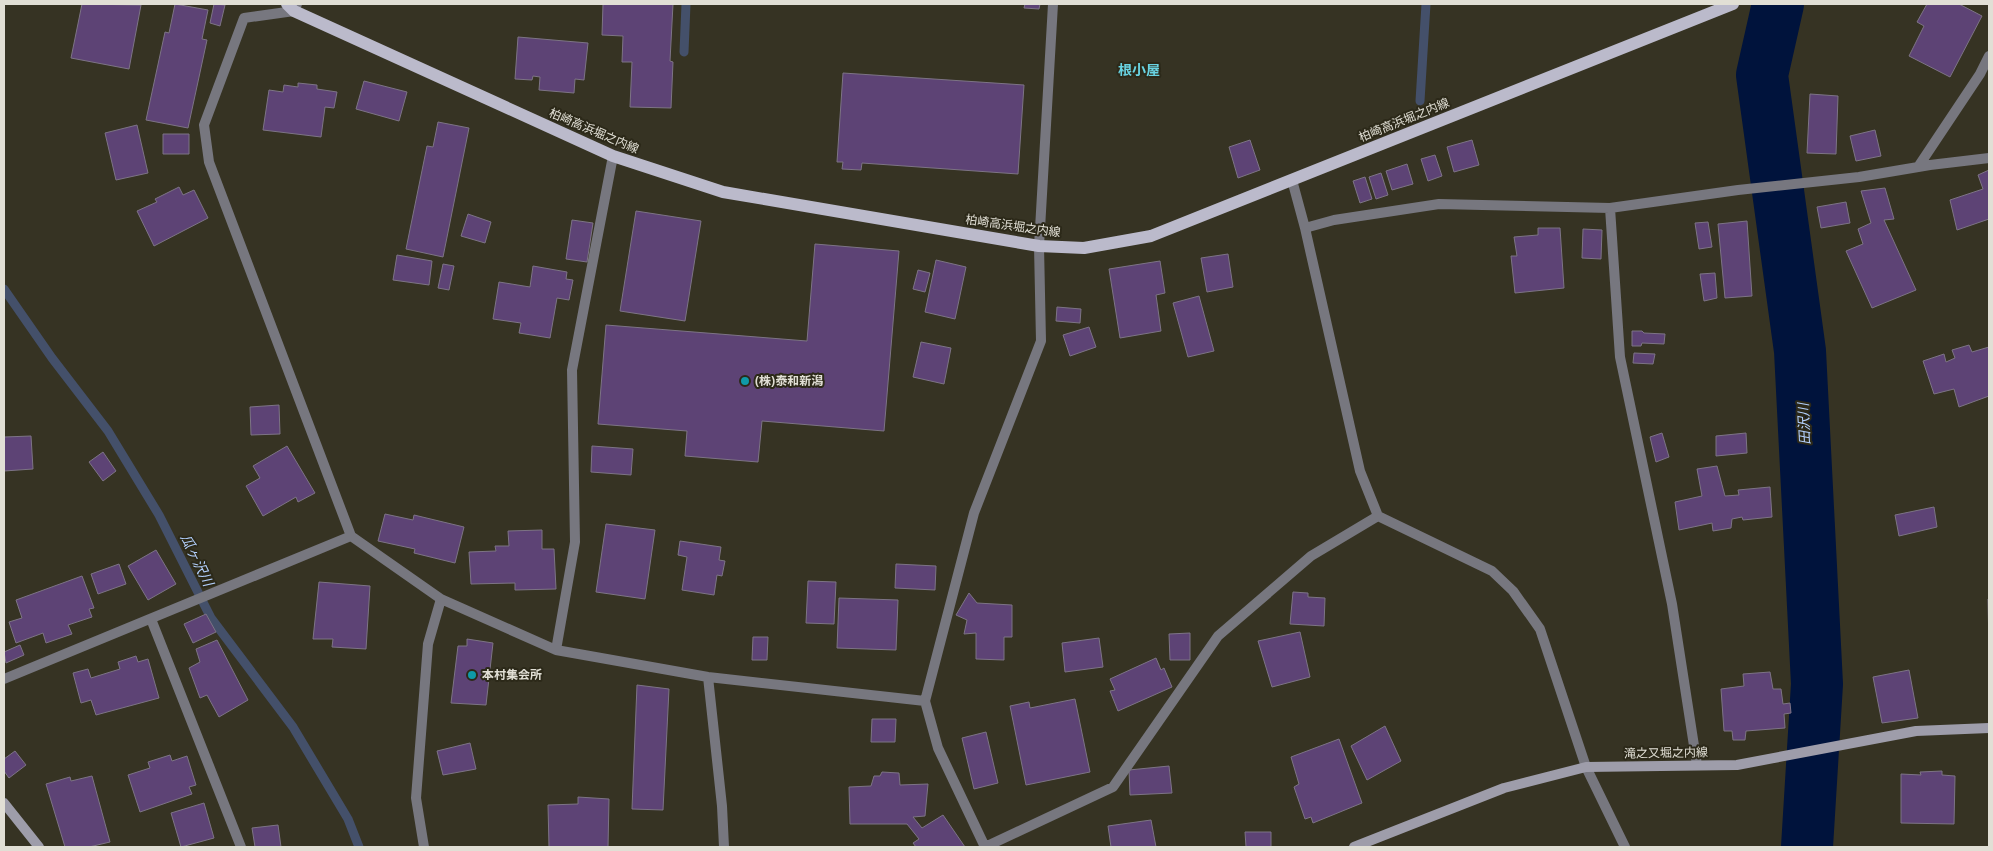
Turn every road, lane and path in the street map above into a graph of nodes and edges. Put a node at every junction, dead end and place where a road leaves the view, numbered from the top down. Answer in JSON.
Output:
{"nodes":[{"id":1,"x":279,"y":4,"type":"edge"},
{"id":2,"x":1053,"y":4,"type":"edge"},
{"id":3,"x":1733,"y":4,"type":"edge"},
{"id":4,"x":293,"y":6,"type":"edge"},
{"id":5,"x":1989,"y":56,"type":"edge"},
{"id":6,"x":613,"y":156,"type":"junction"},
{"id":7,"x":1989,"y":158,"type":"edge"},
{"id":8,"x":1918,"y":167,"type":"junction"},
{"id":9,"x":1292,"y":180,"type":"junction"},
{"id":10,"x":1610,"y":208,"type":"junction"},
{"id":11,"x":1305,"y":228,"type":"junction"},
{"id":12,"x":1039,"y":246,"type":"junction"},
{"id":13,"x":1378,"y":516,"type":"junction"},
{"id":14,"x":351,"y":536,"type":"junction"},
{"id":15,"x":441,"y":599,"type":"junction"},
{"id":16,"x":151,"y":619,"type":"junction"},
{"id":17,"x":556,"y":650,"type":"junction"},
{"id":18,"x":708,"y":677,"type":"junction"},
{"id":19,"x":4,"y":679,"type":"edge"},
{"id":20,"x":925,"y":701,"type":"junction"},
{"id":21,"x":1989,"y":728,"type":"edge"},
{"id":22,"x":1697,"y":765,"type":"junction"},
{"id":23,"x":1586,"y":767,"type":"junction"},
{"id":24,"x":4,"y":803,"type":"edge"},
{"id":25,"x":39,"y":847,"type":"edge"},
{"id":26,"x":241,"y":847,"type":"edge"},
{"id":27,"x":424,"y":847,"type":"edge"},
{"id":28,"x":724,"y":847,"type":"edge"},
{"id":29,"x":985,"y":847,"type":"edge"},
{"id":30,"x":1354,"y":847,"type":"edge"},
{"id":31,"x":1625,"y":847,"type":"edge"}],
"edges":[{"from":1,"to":4,"type":"main road"},
{"from":2,"to":12,"type":"street"},
{"from":3,"to":9,"type":"main road","name":"柏崎高浜堀之内線"},
{"from":4,"to":6,"type":"main road","name":"柏崎高浜堀之内線"},
{"from":4,"to":14,"type":"street"},
{"from":5,"to":8,"type":"street"},
{"from":6,"to":12,"type":"main road","name":"柏崎高浜堀之内線"},
{"from":6,"to":17,"type":"street"},
{"from":7,"to":8,"type":"street"},
{"from":8,"to":10,"type":"street"},
{"from":9,"to":11,"type":"street"},
{"from":9,"to":12,"type":"main road","name":"柏崎高浜堀之内線"},
{"from":10,"to":11,"type":"street"},
{"from":10,"to":22,"type":"street"},
{"from":11,"to":13,"type":"street"},
{"from":12,"to":20,"type":"street"},
{"from":13,"to":23,"type":"street"},
{"from":13,"to":29,"type":"street"},
{"from":14,"to":15,"type":"street"},
{"from":14,"to":16,"type":"street"},
{"from":15,"to":17,"type":"street"},
{"from":15,"to":27,"type":"street"},
{"from":16,"to":19,"type":"street"},
{"from":16,"to":26,"type":"street"},
{"from":17,"to":18,"type":"street"},
{"from":18,"to":20,"type":"street"},
{"from":18,"to":28,"type":"street"},
{"from":20,"to":29,"type":"street"},
{"from":21,"to":22,"type":"main road","name":"滝之又堀之内線"},
{"from":22,"to":23,"type":"main road","name":"滝之又堀之内線"},
{"from":23,"to":30,"type":"main road","name":"滝之又堀之内線"},
{"from":23,"to":31,"type":"street"},
{"from":24,"to":25,"type":"main road"}]}
